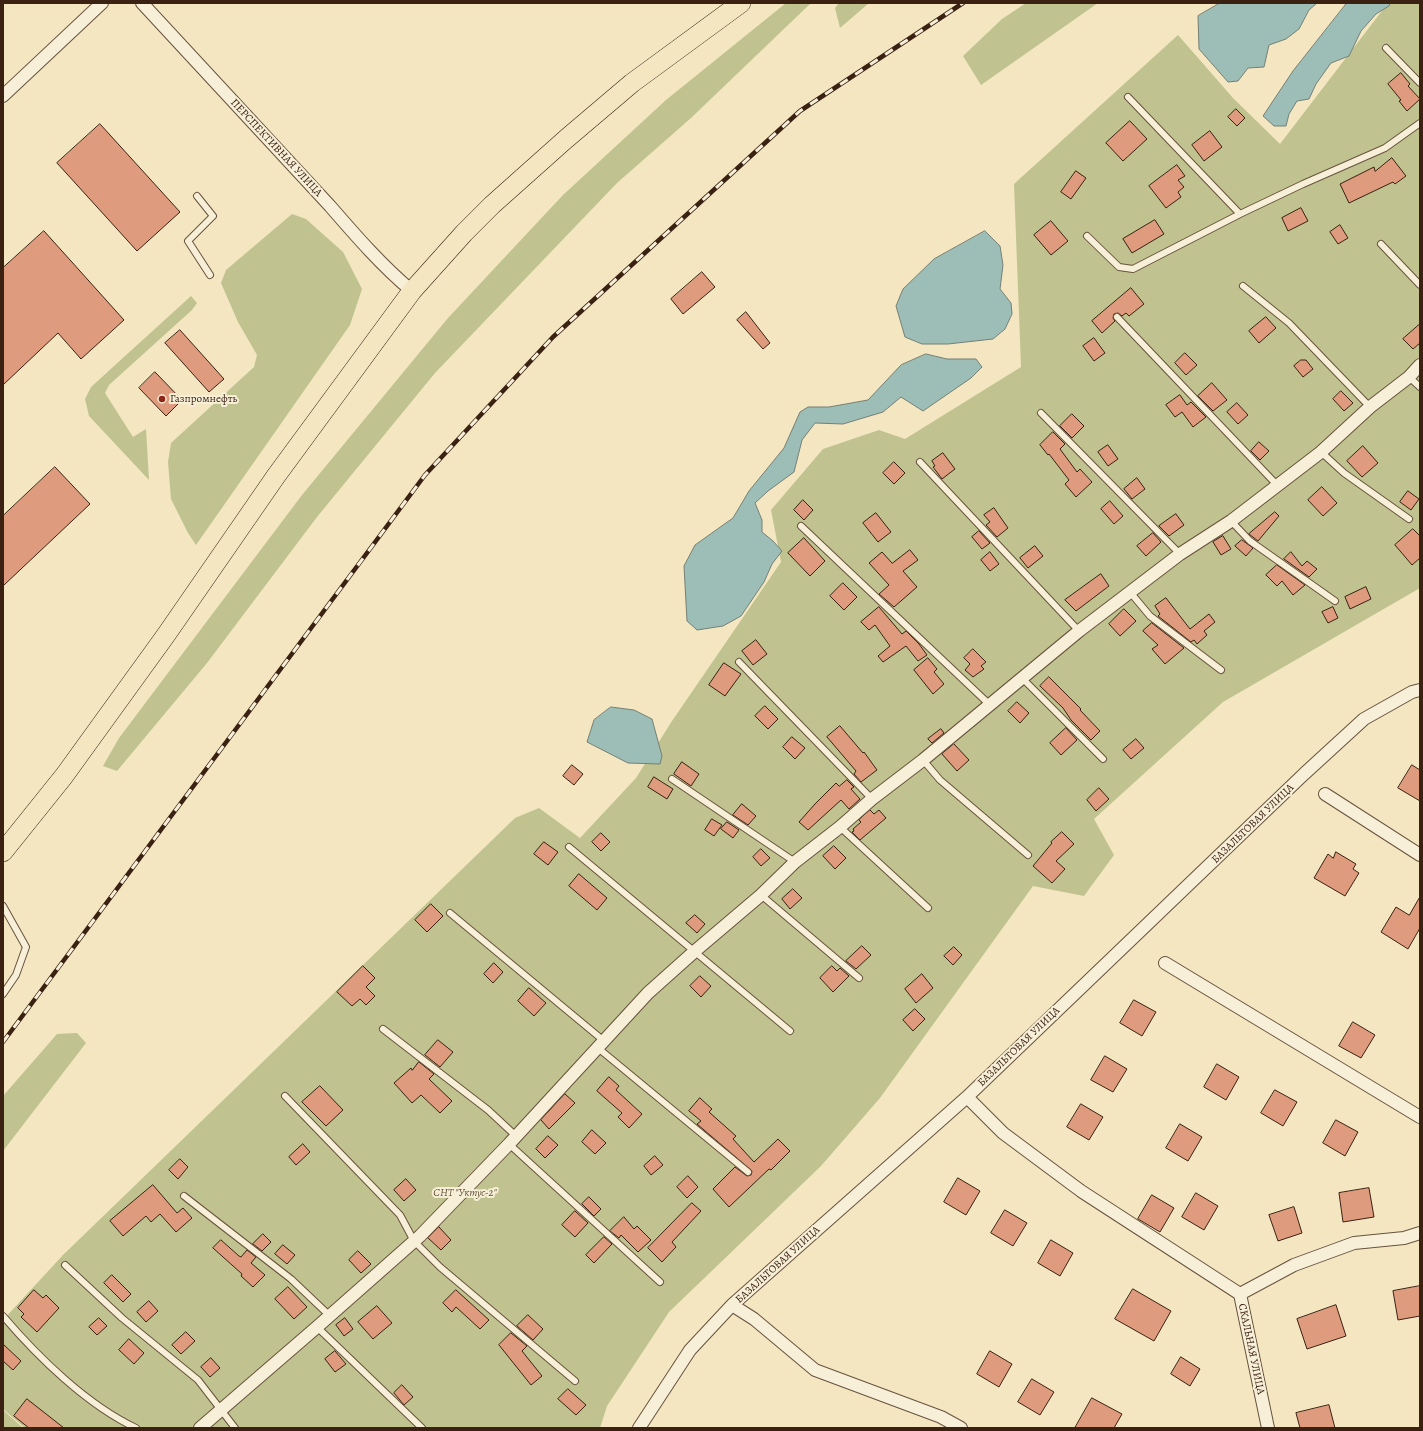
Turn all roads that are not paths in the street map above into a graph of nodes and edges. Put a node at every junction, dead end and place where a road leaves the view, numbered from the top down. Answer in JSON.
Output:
{"nodes":[{"id":1,"x":102,"y":3,"type":"edge"},
{"id":2,"x":142,"y":3,"type":"edge"},
{"id":3,"x":741,"y":3,"type":"edge"},
{"id":4,"x":1386,"y":48,"type":"dead end"},
{"id":5,"x":1420,"y":83,"type":"edge"},
{"id":6,"x":3,"y":96,"type":"edge"},
{"id":7,"x":1128,"y":97,"type":"dead end"},
{"id":8,"x":1420,"y":123,"type":"edge"},
{"id":9,"x":197,"y":196,"type":"dead end"},
{"id":10,"x":1240,"y":214,"type":"junction"},
{"id":11,"x":1087,"y":236,"type":"dead end"},
{"id":12,"x":1381,"y":244,"type":"dead end"},
{"id":13,"x":210,"y":275,"type":"dead end"},
{"id":14,"x":1420,"y":285,"type":"edge"},
{"id":15,"x":1243,"y":286,"type":"dead end"},
{"id":16,"x":412,"y":291,"type":"junction"},
{"id":17,"x":1117,"y":318,"type":"dead end"},
{"id":18,"x":1420,"y":365,"type":"edge"},
{"id":19,"x":1409,"y":377,"type":"junction"},
{"id":20,"x":1420,"y":387,"type":"edge"},
{"id":21,"x":1370,"y":408,"type":"junction"},
{"id":22,"x":1041,"y":413,"type":"dead end"},
{"id":23,"x":1321,"y":452,"type":"junction"},
{"id":24,"x":920,"y":462,"type":"dead end"},
{"id":25,"x":1278,"y":486,"type":"junction"},
{"id":26,"x":1408,"y":520,"type":"dead end"},
{"id":27,"x":1231,"y":521,"type":"junction"},
{"id":28,"x":801,"y":526,"type":"dead end"},
{"id":29,"x":1180,"y":554,"type":"junction"},
{"id":30,"x":1130,"y":592,"type":"junction"},
{"id":31,"x":1335,"y":601,"type":"dead end"},
{"id":32,"x":1079,"y":631,"type":"junction"},
{"id":33,"x":739,"y":662,"type":"dead end"},
{"id":34,"x":1222,"y":670,"type":"dead end"},
{"id":35,"x":1022,"y":678,"type":"junction"},
{"id":36,"x":1420,"y":690,"type":"edge"},
{"id":37,"x":990,"y":705,"type":"junction"},
{"id":38,"x":924,"y":760,"type":"junction"},
{"id":39,"x":1104,"y":760,"type":"dead end"},
{"id":40,"x":672,"y":779,"type":"dead end"},
{"id":41,"x":1325,"y":794,"type":"dead end"},
{"id":42,"x":872,"y":799,"type":"junction"},
{"id":43,"x":840,"y":827,"type":"junction"},
{"id":44,"x":569,"y":847,"type":"dead end"},
{"id":45,"x":3,"y":852,"type":"edge"},
{"id":46,"x":1028,"y":855,"type":"dead end"},
{"id":47,"x":1420,"y":855,"type":"edge"},
{"id":48,"x":796,"y":862,"type":"junction"},
{"id":49,"x":761,"y":895,"type":"junction"},
{"id":50,"x":3,"y":906,"type":"edge"},
{"id":51,"x":928,"y":908,"type":"dead end"},
{"id":52,"x":450,"y":913,"type":"dead end"},
{"id":53,"x":695,"y":951,"type":"junction"},
{"id":54,"x":1165,"y":963,"type":"dead end"},
{"id":55,"x":859,"y":978,"type":"dead end"},
{"id":56,"x":3,"y":994,"type":"edge"},
{"id":57,"x":383,"y":1029,"type":"dead end"},
{"id":58,"x":790,"y":1031,"type":"dead end"},
{"id":59,"x":601,"y":1045,"type":"junction"},
{"id":60,"x":285,"y":1096,"type":"dead end"},
{"id":61,"x":967,"y":1097,"type":"junction"},
{"id":62,"x":1420,"y":1117,"type":"edge"},
{"id":63,"x":513,"y":1140,"type":"junction"},
{"id":64,"x":748,"y":1172,"type":"dead end"},
{"id":65,"x":184,"y":1196,"type":"dead end"},
{"id":66,"x":1420,"y":1233,"type":"edge"},
{"id":67,"x":414,"y":1241,"type":"junction"},
{"id":68,"x":65,"y":1265,"type":"dead end"},
{"id":69,"x":660,"y":1282,"type":"dead end"},
{"id":70,"x":1240,"y":1294,"type":"junction"},
{"id":71,"x":732,"y":1305,"type":"junction"},
{"id":72,"x":3,"y":1316,"type":"edge"},
{"id":73,"x":330,"y":1316,"type":"junction"},
{"id":74,"x":317,"y":1327,"type":"junction"},
{"id":75,"x":575,"y":1381,"type":"dead end"},
{"id":76,"x":222,"y":1409,"type":"junction"},
{"id":77,"x":136,"y":1428,"type":"edge"},
{"id":78,"x":200,"y":1428,"type":"edge"},
{"id":79,"x":235,"y":1428,"type":"edge"},
{"id":80,"x":422,"y":1428,"type":"edge"},
{"id":81,"x":639,"y":1428,"type":"edge"},
{"id":82,"x":961,"y":1428,"type":"edge"},
{"id":83,"x":1268,"y":1428,"type":"edge"}],
"edges":[{"from":1,"to":6,"type":"street"},
{"from":2,"to":16,"type":"street","name":"ПЕРСПЕКТИВНАЯ УЛИЦА"},
{"from":3,"to":16,"type":"main road"},
{"from":4,"to":5,"type":"lane"},
{"from":7,"to":10,"type":"lane"},
{"from":8,"to":10,"type":"lane"},
{"from":9,"to":13,"type":"lane"},
{"from":10,"to":11,"type":"lane"},
{"from":12,"to":14,"type":"lane"},
{"from":15,"to":21,"type":"lane"},
{"from":16,"to":45,"type":"main road"},
{"from":17,"to":25,"type":"lane"},
{"from":18,"to":19,"type":"street"},
{"from":19,"to":20,"type":"lane"},
{"from":19,"to":21,"type":"street"},
{"from":21,"to":23,"type":"street"},
{"from":22,"to":29,"type":"lane"},
{"from":23,"to":25,"type":"street"},
{"from":23,"to":26,"type":"lane"},
{"from":24,"to":32,"type":"lane"},
{"from":25,"to":27,"type":"street"},
{"from":27,"to":29,"type":"street"},
{"from":27,"to":31,"type":"lane"},
{"from":28,"to":37,"type":"lane"},
{"from":29,"to":30,"type":"street"},
{"from":30,"to":32,"type":"street"},
{"from":30,"to":34,"type":"lane"},
{"from":32,"to":35,"type":"street"},
{"from":33,"to":42,"type":"lane"},
{"from":35,"to":37,"type":"street"},
{"from":35,"to":39,"type":"lane"},
{"from":36,"to":61,"type":"street","name":"БАЗАЛЬТОВАЯ УЛИЦА"},
{"from":37,"to":38,"type":"street"},
{"from":38,"to":42,"type":"street"},
{"from":38,"to":46,"type":"lane"},
{"from":40,"to":48,"type":"lane"},
{"from":41,"to":47,"type":"street"},
{"from":42,"to":43,"type":"street"},
{"from":43,"to":48,"type":"street"},
{"from":43,"to":51,"type":"lane"},
{"from":44,"to":53,"type":"lane"},
{"from":48,"to":49,"type":"street"},
{"from":49,"to":53,"type":"street"},
{"from":49,"to":55,"type":"lane"},
{"from":50,"to":56,"type":"lane"},
{"from":52,"to":59,"type":"lane"},
{"from":53,"to":58,"type":"lane"},
{"from":53,"to":59,"type":"street"},
{"from":54,"to":62,"type":"street"},
{"from":57,"to":63,"type":"lane"},
{"from":59,"to":63,"type":"street"},
{"from":59,"to":64,"type":"lane"},
{"from":60,"to":67,"type":"lane"},
{"from":61,"to":70,"type":"street"},
{"from":61,"to":71,"type":"street","name":"БАЗАЛЬТОВАЯ УЛИЦА"},
{"from":63,"to":67,"type":"street"},
{"from":63,"to":69,"type":"lane"},
{"from":65,"to":73,"type":"lane"},
{"from":66,"to":70,"type":"street","name":"СКАЛЬНАЯ УЛИЦА"},
{"from":67,"to":73,"type":"street"},
{"from":67,"to":75,"type":"lane"},
{"from":68,"to":76,"type":"lane"},
{"from":70,"to":83,"type":"street","name":"СКАЛЬНАЯ УЛИЦА"},
{"from":71,"to":81,"type":"street","name":"БАЗАЛЬТОВАЯ УЛИЦА"},
{"from":71,"to":82,"type":"street"},
{"from":72,"to":77,"type":"lane"},
{"from":73,"to":74,"type":"street"},
{"from":74,"to":76,"type":"street"},
{"from":74,"to":80,"type":"lane"},
{"from":76,"to":78,"type":"street"},
{"from":76,"to":79,"type":"lane"}]}
